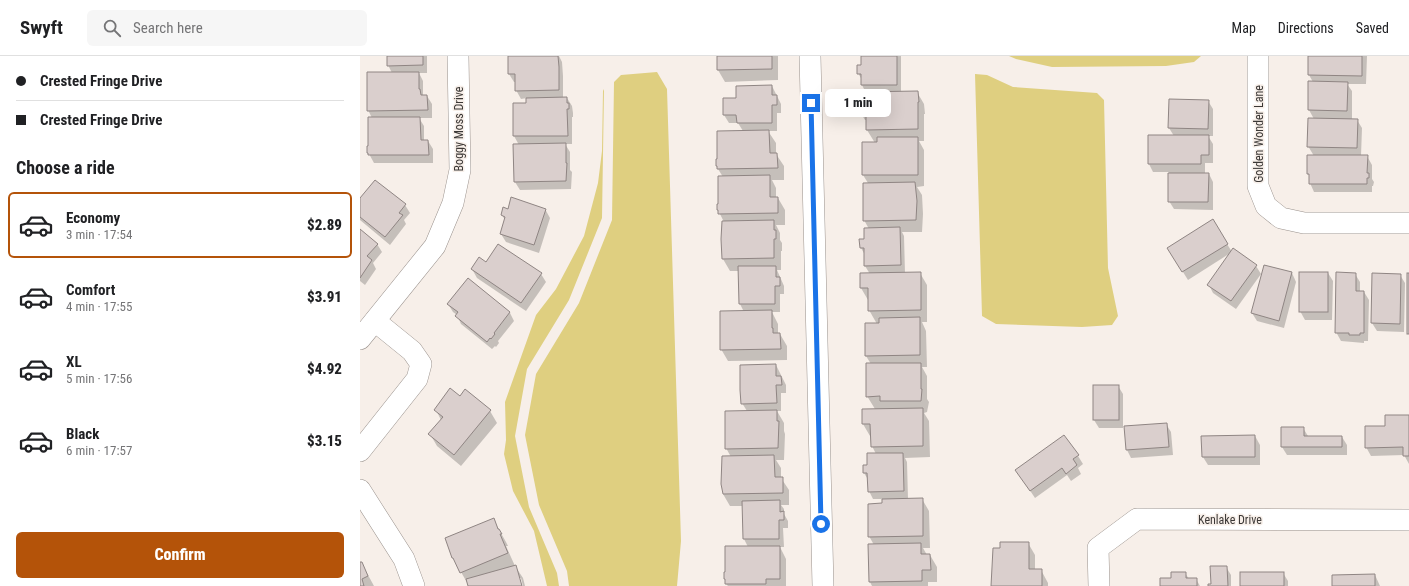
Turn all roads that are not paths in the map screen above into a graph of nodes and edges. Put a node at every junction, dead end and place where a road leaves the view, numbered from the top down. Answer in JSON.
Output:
{"nodes":[{"id":1,"x":458,"y":56,"type":"edge"},
{"id":2,"x":810,"y":56,"type":"edge"},
{"id":3,"x":1258,"y":56,"type":"edge"},
{"id":4,"x":1409,"y":223,"type":"edge"},
{"id":5,"x":375,"y":321,"type":"junction"},
{"id":6,"x":360,"y":339,"type":"edge"},
{"id":7,"x":360,"y":452,"type":"edge"},
{"id":8,"x":360,"y":490,"type":"edge"},
{"id":9,"x":1409,"y":520,"type":"edge"},
{"id":10,"x":414,"y":586,"type":"edge"},
{"id":11,"x":823,"y":586,"type":"edge"},
{"id":12,"x":1099,"y":586,"type":"edge"}],
"edges":[{"from":1,"to":5,"type":"street","name":"Boggy Moss Drive"},
{"from":2,"to":11,"type":"street"},
{"from":3,"to":4,"type":"street","name":"Golden Wonder Lane"},
{"from":5,"to":6,"type":"street","name":"Boggy Moss Drive"},
{"from":5,"to":7,"type":"street"},
{"from":8,"to":10,"type":"street"},
{"from":9,"to":12,"type":"street","name":"Kenlake Drive"}]}
